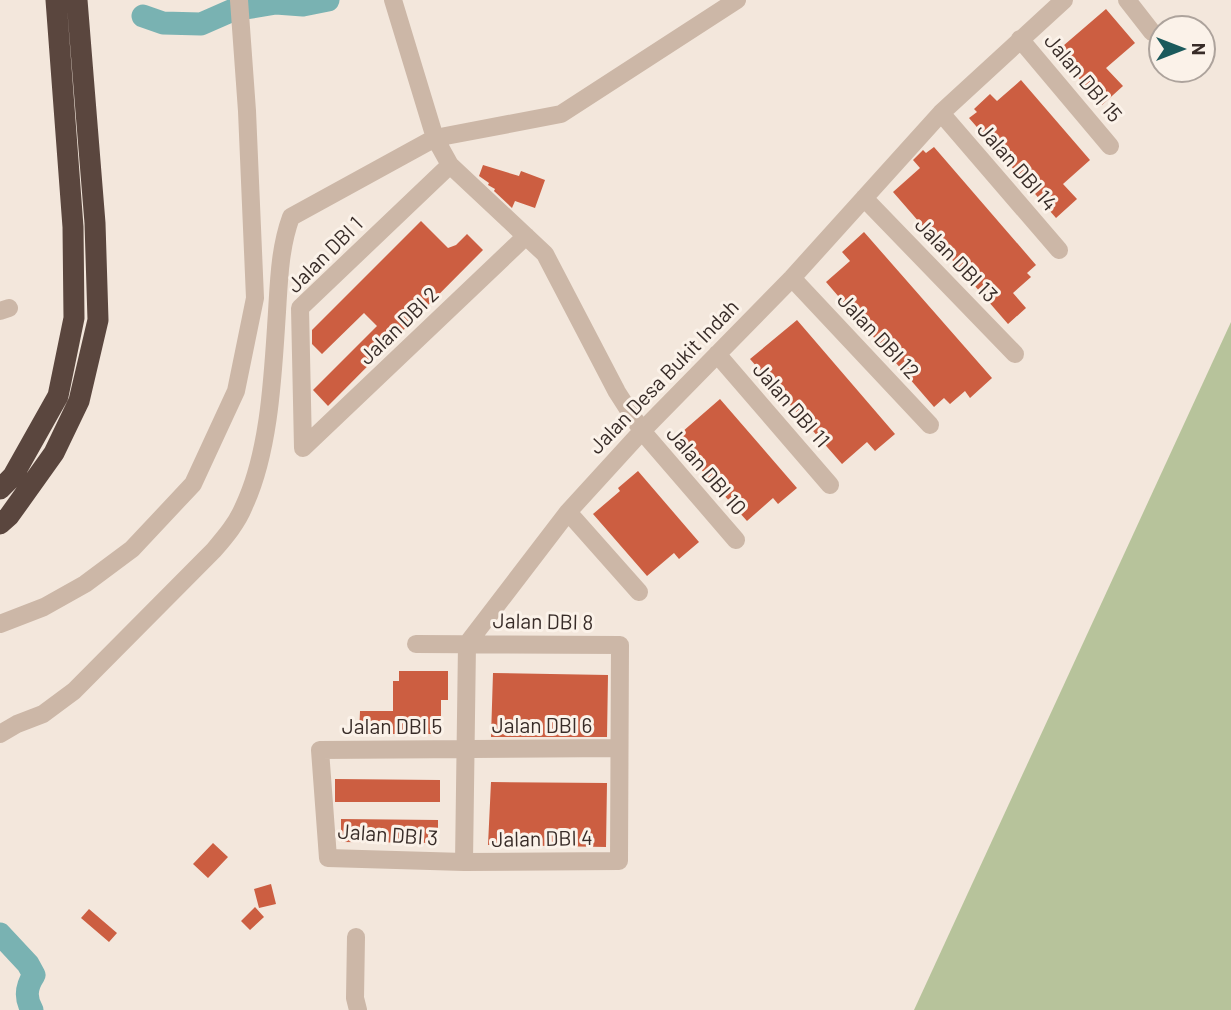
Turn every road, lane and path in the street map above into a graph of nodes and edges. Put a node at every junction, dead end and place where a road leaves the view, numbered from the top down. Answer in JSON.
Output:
{"nodes":[{"id":1,"x":50,"y":0,"type":"edge"},
{"id":2,"x":56,"y":0,"type":"edge"},
{"id":3,"x":79,"y":0,"type":"edge"},
{"id":4,"x":239,"y":0,"type":"edge"},
{"id":5,"x":393,"y":0,"type":"edge"},
{"id":6,"x":737,"y":0,"type":"edge"},
{"id":7,"x":1065,"y":0,"type":"edge"},
{"id":8,"x":1127,"y":0,"type":"edge"},
{"id":9,"x":1147,"y":26,"type":"edge"},
{"id":10,"x":1020,"y":39,"type":"junction"},
{"id":11,"x":60,"y":77,"type":"junction"},
{"id":12,"x":942,"y":113,"type":"junction"},
{"id":13,"x":435,"y":138,"type":"junction"},
{"id":14,"x":1110,"y":146,"type":"dead end"},
{"id":15,"x":450,"y":165,"type":"junction"},
{"id":16,"x":864,"y":198,"type":"junction"},
{"id":17,"x":526,"y":236,"type":"junction"},
{"id":18,"x":1059,"y":250,"type":"dead end"},
{"id":19,"x":792,"y":278,"type":"junction"},
{"id":20,"x":716,"y":354,"type":"junction"},
{"id":21,"x":1015,"y":354,"type":"dead end"},
{"id":22,"x":930,"y":425,"type":"dead end"},
{"id":23,"x":642,"y":431,"type":"junction"},
{"id":24,"x":303,"y":448,"type":"joint"},
{"id":25,"x":830,"y":485,"type":"dead end"},
{"id":26,"x":0,"y":489,"type":"edge"},
{"id":27,"x":568,"y":512,"type":"junction"},
{"id":28,"x":0,"y":524,"type":"edge"},
{"id":29,"x":736,"y":540,"type":"dead end"},
{"id":30,"x":639,"y":592,"type":"dead end"},
{"id":31,"x":0,"y":624,"type":"edge"},
{"id":32,"x":416,"y":644,"type":"dead end"},
{"id":33,"x":467,"y":644,"type":"junction"},
{"id":34,"x":0,"y":734,"type":"edge"},
{"id":35,"x":620,"y":748,"type":"junction"},
{"id":36,"x":465,"y":749,"type":"junction"},
{"id":37,"x":320,"y":750,"type":"joint"},
{"id":38,"x":464,"y":862,"type":"junction"},
{"id":39,"x":356,"y":937,"type":"dead end"},
{"id":40,"x":358,"y":1010,"type":"edge"}],
"edges":[{"from":1,"to":11,"type":"highway"},
{"from":2,"to":11,"type":"highway"},
{"from":3,"to":28,"type":"highway"},
{"from":4,"to":31,"type":"street"},
{"from":5,"to":13,"type":"street","name":"Jalan DBI 10"},
{"from":6,"to":13,"type":"street"},
{"from":7,"to":10,"type":"street","name":"Jalan Desa Bukit Indah"},
{"from":8,"to":9,"type":"street"},
{"from":10,"to":12,"type":"street","name":"Jalan Desa Bukit Indah"},
{"from":10,"to":14,"type":"street","name":"Jalan DBI 15"},
{"from":11,"to":26,"type":"highway"},
{"from":12,"to":16,"type":"street","name":"Jalan Desa Bukit Indah"},
{"from":12,"to":18,"type":"street","name":"Jalan DBI 14"},
{"from":13,"to":15,"type":"street","name":"Jalan DBI 10"},
{"from":13,"to":34,"type":"street"},
{"from":15,"to":17,"type":"street","name":"Jalan DBI 10"},
{"from":15,"to":24,"type":"street","name":"Jalan DBI 1"},
{"from":16,"to":19,"type":"street","name":"Jalan Desa Bukit Indah"},
{"from":16,"to":21,"type":"street","name":"Jalan DBI 13"},
{"from":17,"to":23,"type":"street","name":"Jalan DBI 10"},
{"from":17,"to":24,"type":"street","name":"Jalan DBI 2"},
{"from":19,"to":20,"type":"street","name":"Jalan Desa Bukit Indah"},
{"from":19,"to":22,"type":"street","name":"Jalan DBI 12"},
{"from":20,"to":23,"type":"street","name":"Jalan Desa Bukit Indah"},
{"from":20,"to":25,"type":"street","name":"Jalan DBI 11"},
{"from":23,"to":27,"type":"street","name":"Jalan Desa Bukit Indah"},
{"from":23,"to":29,"type":"street","name":"Jalan DBI 10"},
{"from":27,"to":30,"type":"street"},
{"from":27,"to":33,"type":"street","name":"Jalan Desa Bukit Indah"},
{"from":32,"to":33,"type":"street","name":"Jalan DBI 8"},
{"from":33,"to":35,"type":"street","name":"Jalan DBI 8"},
{"from":33,"to":36,"type":"street"},
{"from":35,"to":36,"type":"street","name":"Jalan DBI 6"},
{"from":35,"to":38,"type":"street","name":"Jalan DBI 4"},
{"from":36,"to":37,"type":"street","name":"Jalan DBI 5"},
{"from":36,"to":38,"type":"street"},
{"from":37,"to":38,"type":"street","name":"Jalan DBI 3"},
{"from":39,"to":40,"type":"street"}]}
